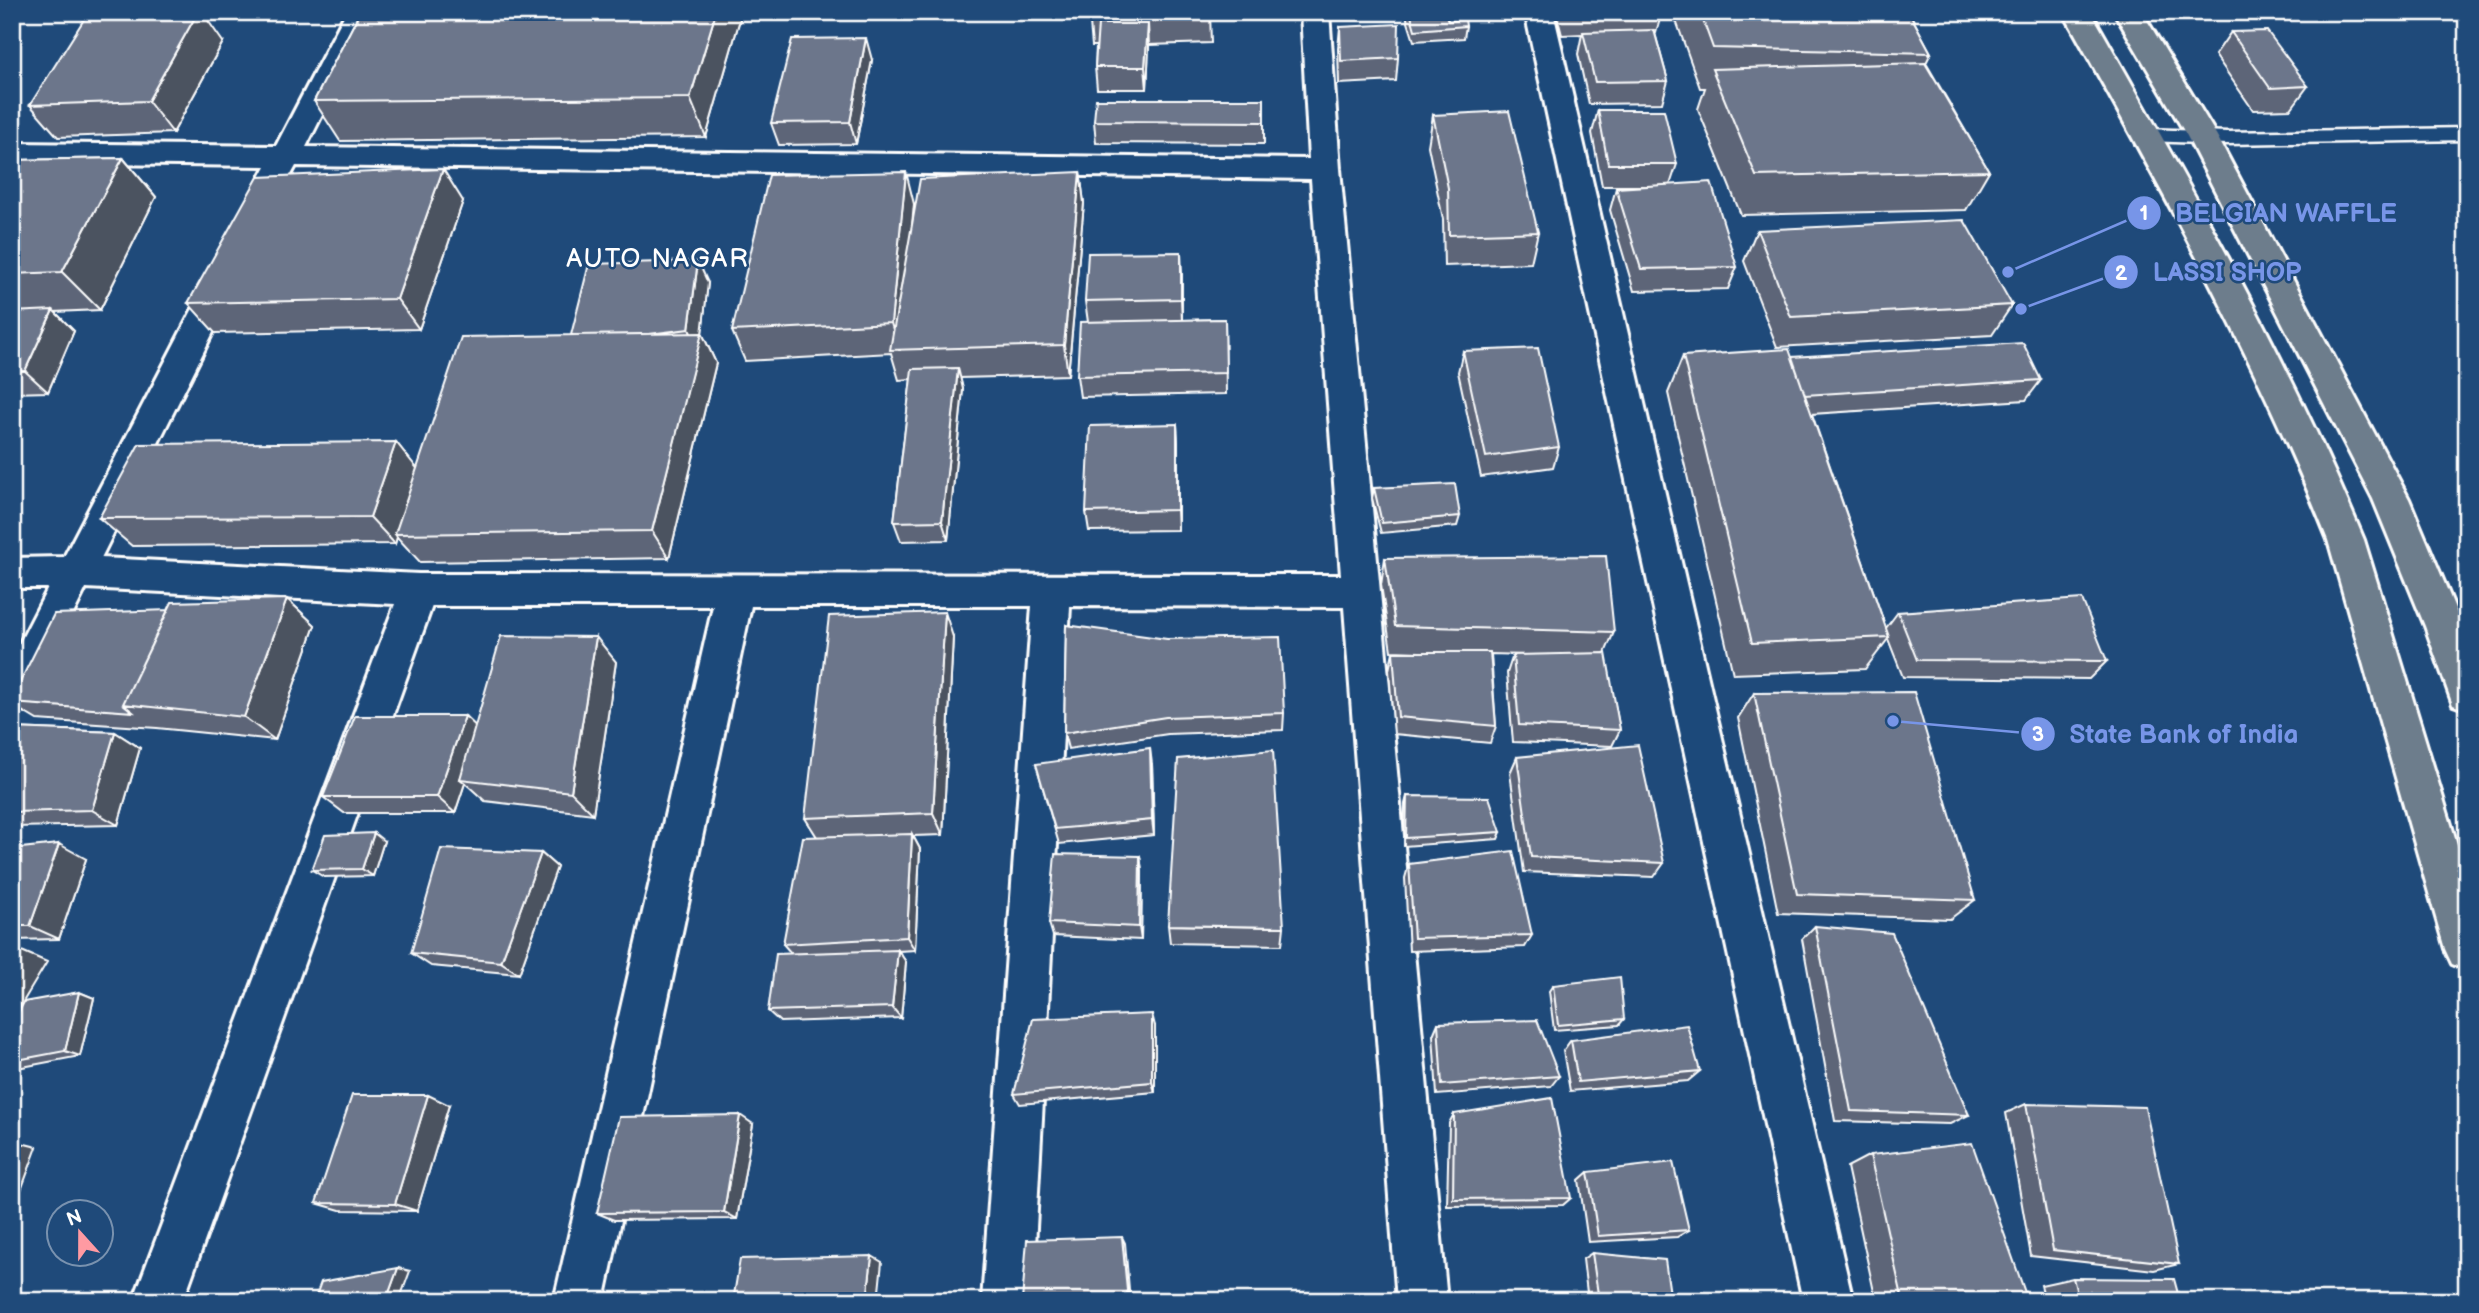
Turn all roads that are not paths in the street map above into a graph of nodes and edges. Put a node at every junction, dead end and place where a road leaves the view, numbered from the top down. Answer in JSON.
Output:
{"nodes":[{"id":1,"x":360,"y":12,"type":"edge"},
{"id":2,"x":1315,"y":12,"type":"edge"},
{"id":3,"x":1539,"y":12,"type":"edge"},
{"id":4,"x":2077,"y":12,"type":"edge"},
{"id":5,"x":2128,"y":12,"type":"edge"},
{"id":6,"x":2467,"y":134,"type":"edge"},
{"id":7,"x":2147,"y":135,"type":"junction"},
{"id":8,"x":2202,"y":136,"type":"junction"},
{"id":9,"x":12,"y":153,"type":"edge"},
{"id":10,"x":285,"y":158,"type":"junction"},
{"id":11,"x":1325,"y":169,"type":"junction"},
{"id":12,"x":260,"y":206,"type":"edge"},
{"id":13,"x":242,"y":243,"type":"edge"},
{"id":14,"x":12,"y":572,"type":"edge"},
{"id":15,"x":75,"y":572,"type":"junction"},
{"id":16,"x":419,"y":590,"type":"junction"},
{"id":17,"x":1363,"y":591,"type":"junction"},
{"id":18,"x":734,"y":592,"type":"junction"},
{"id":19,"x":1052,"y":592,"type":"junction"},
{"id":20,"x":2467,"y":692,"type":"edge"},
{"id":21,"x":12,"y":697,"type":"edge"},
{"id":22,"x":2467,"y":949,"type":"edge"},
{"id":23,"x":158,"y":1301,"type":"edge"},
{"id":24,"x":579,"y":1301,"type":"edge"},
{"id":25,"x":1007,"y":1301,"type":"edge"},
{"id":26,"x":1422,"y":1301,"type":"edge"},
{"id":27,"x":1828,"y":1301,"type":"edge"}],
"edges":[{"from":1,"to":10,"type":"street"},
{"from":2,"to":11,"type":"street"},
{"from":3,"to":27,"type":"street"},
{"from":4,"to":7,"type":"main road"},
{"from":5,"to":8,"type":"main road"},
{"from":6,"to":8,"type":"lane"},
{"from":7,"to":8,"type":"lane"},
{"from":7,"to":22,"type":"main road"},
{"from":8,"to":20,"type":"main road"},
{"from":9,"to":10,"type":"street"},
{"from":10,"to":11,"type":"street"},
{"from":10,"to":12,"type":"street"},
{"from":11,"to":17,"type":"street"},
{"from":13,"to":15,"type":"street"},
{"from":14,"to":15,"type":"street"},
{"from":15,"to":16,"type":"street"},
{"from":15,"to":21,"type":"street"},
{"from":16,"to":18,"type":"street"},
{"from":16,"to":23,"type":"street"},
{"from":17,"to":19,"type":"street"},
{"from":17,"to":26,"type":"street"},
{"from":18,"to":19,"type":"street"},
{"from":18,"to":24,"type":"street"},
{"from":19,"to":25,"type":"street"}]}
